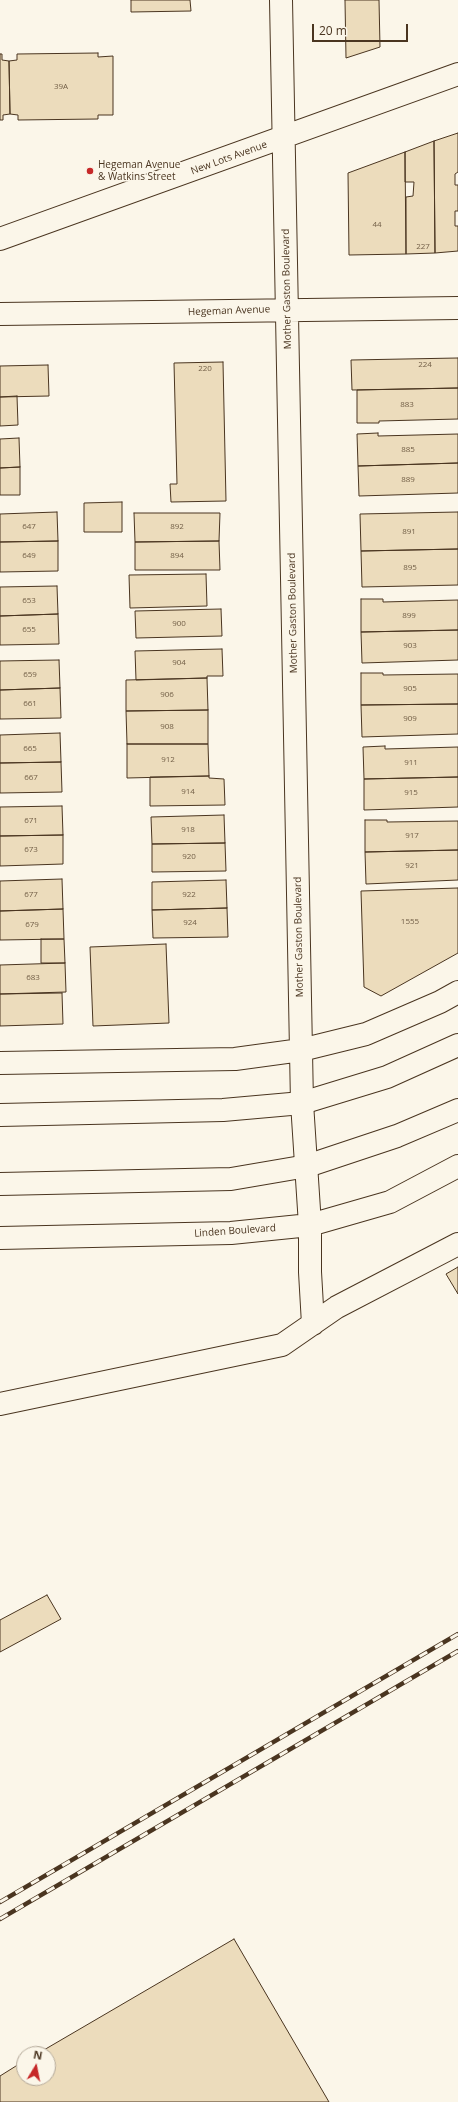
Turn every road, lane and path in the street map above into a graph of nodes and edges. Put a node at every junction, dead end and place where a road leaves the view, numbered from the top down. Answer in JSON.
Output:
{"nodes":[{"id":1,"x":281,"y":0,"type":"edge"},
{"id":2,"x":458,"y":74,"type":"edge"},
{"id":3,"x":282,"y":139,"type":"junction"},
{"id":4,"x":0,"y":239,"type":"edge"},
{"id":5,"x":458,"y":308,"type":"edge"},
{"id":6,"x":288,"y":309,"type":"junction"},
{"id":7,"x":0,"y":314,"type":"edge"},
{"id":8,"x":458,"y":992,"type":"edge"},
{"id":9,"x":458,"y":1045,"type":"edge"},
{"id":10,"x":301,"y":1050,"type":"junction"},
{"id":11,"x":0,"y":1063,"type":"edge"},
{"id":12,"x":302,"y":1103,"type":"junction"},
{"id":13,"x":458,"y":1110,"type":"edge"},
{"id":14,"x":0,"y":1115,"type":"edge"},
{"id":15,"x":307,"y":1166,"type":"junction"},
{"id":16,"x":458,"y":1166,"type":"edge"},
{"id":17,"x":0,"y":1184,"type":"edge"},
{"id":18,"x":310,"y":1225,"type":"junction"},
{"id":19,"x":0,"y":1238,"type":"edge"},
{"id":20,"x":458,"y":1244,"type":"edge"},
{"id":21,"x":313,"y":1324,"type":"junction"},
{"id":22,"x":0,"y":1404,"type":"edge"}],
"edges":[{"from":1,"to":3,"type":"main road","name":"Mother Gaston Boulevard"},
{"from":2,"to":3,"type":"main road","name":"New Lots Avenue"},
{"from":3,"to":4,"type":"main road","name":"New Lots Avenue"},
{"from":3,"to":6,"type":"main road","name":"Mother Gaston Boulevard"},
{"from":5,"to":6,"type":"main road","name":"Hegeman Avenue"},
{"from":6,"to":7,"type":"main road","name":"Hegeman Avenue"},
{"from":6,"to":10,"type":"main road","name":"Mother Gaston Boulevard"},
{"from":8,"to":10,"type":"main road"},
{"from":9,"to":12,"type":"main road"},
{"from":10,"to":11,"type":"main road"},
{"from":10,"to":12,"type":"main road","name":"Mother Gaston Boulevard"},
{"from":12,"to":14,"type":"main road"},
{"from":12,"to":15,"type":"main road","name":"Mother Gaston Boulevard"},
{"from":13,"to":15,"type":"main road"},
{"from":15,"to":17,"type":"main road"},
{"from":15,"to":18,"type":"main road","name":"Mother Gaston Boulevard"},
{"from":16,"to":18,"type":"main road","name":"Linden Boulevard"},
{"from":18,"to":19,"type":"main road","name":"Linden Boulevard"},
{"from":18,"to":21,"type":"main road","name":"Mother Gaston Boulevard"},
{"from":20,"to":21,"type":"main road"},
{"from":21,"to":22,"type":"main road"}]}
